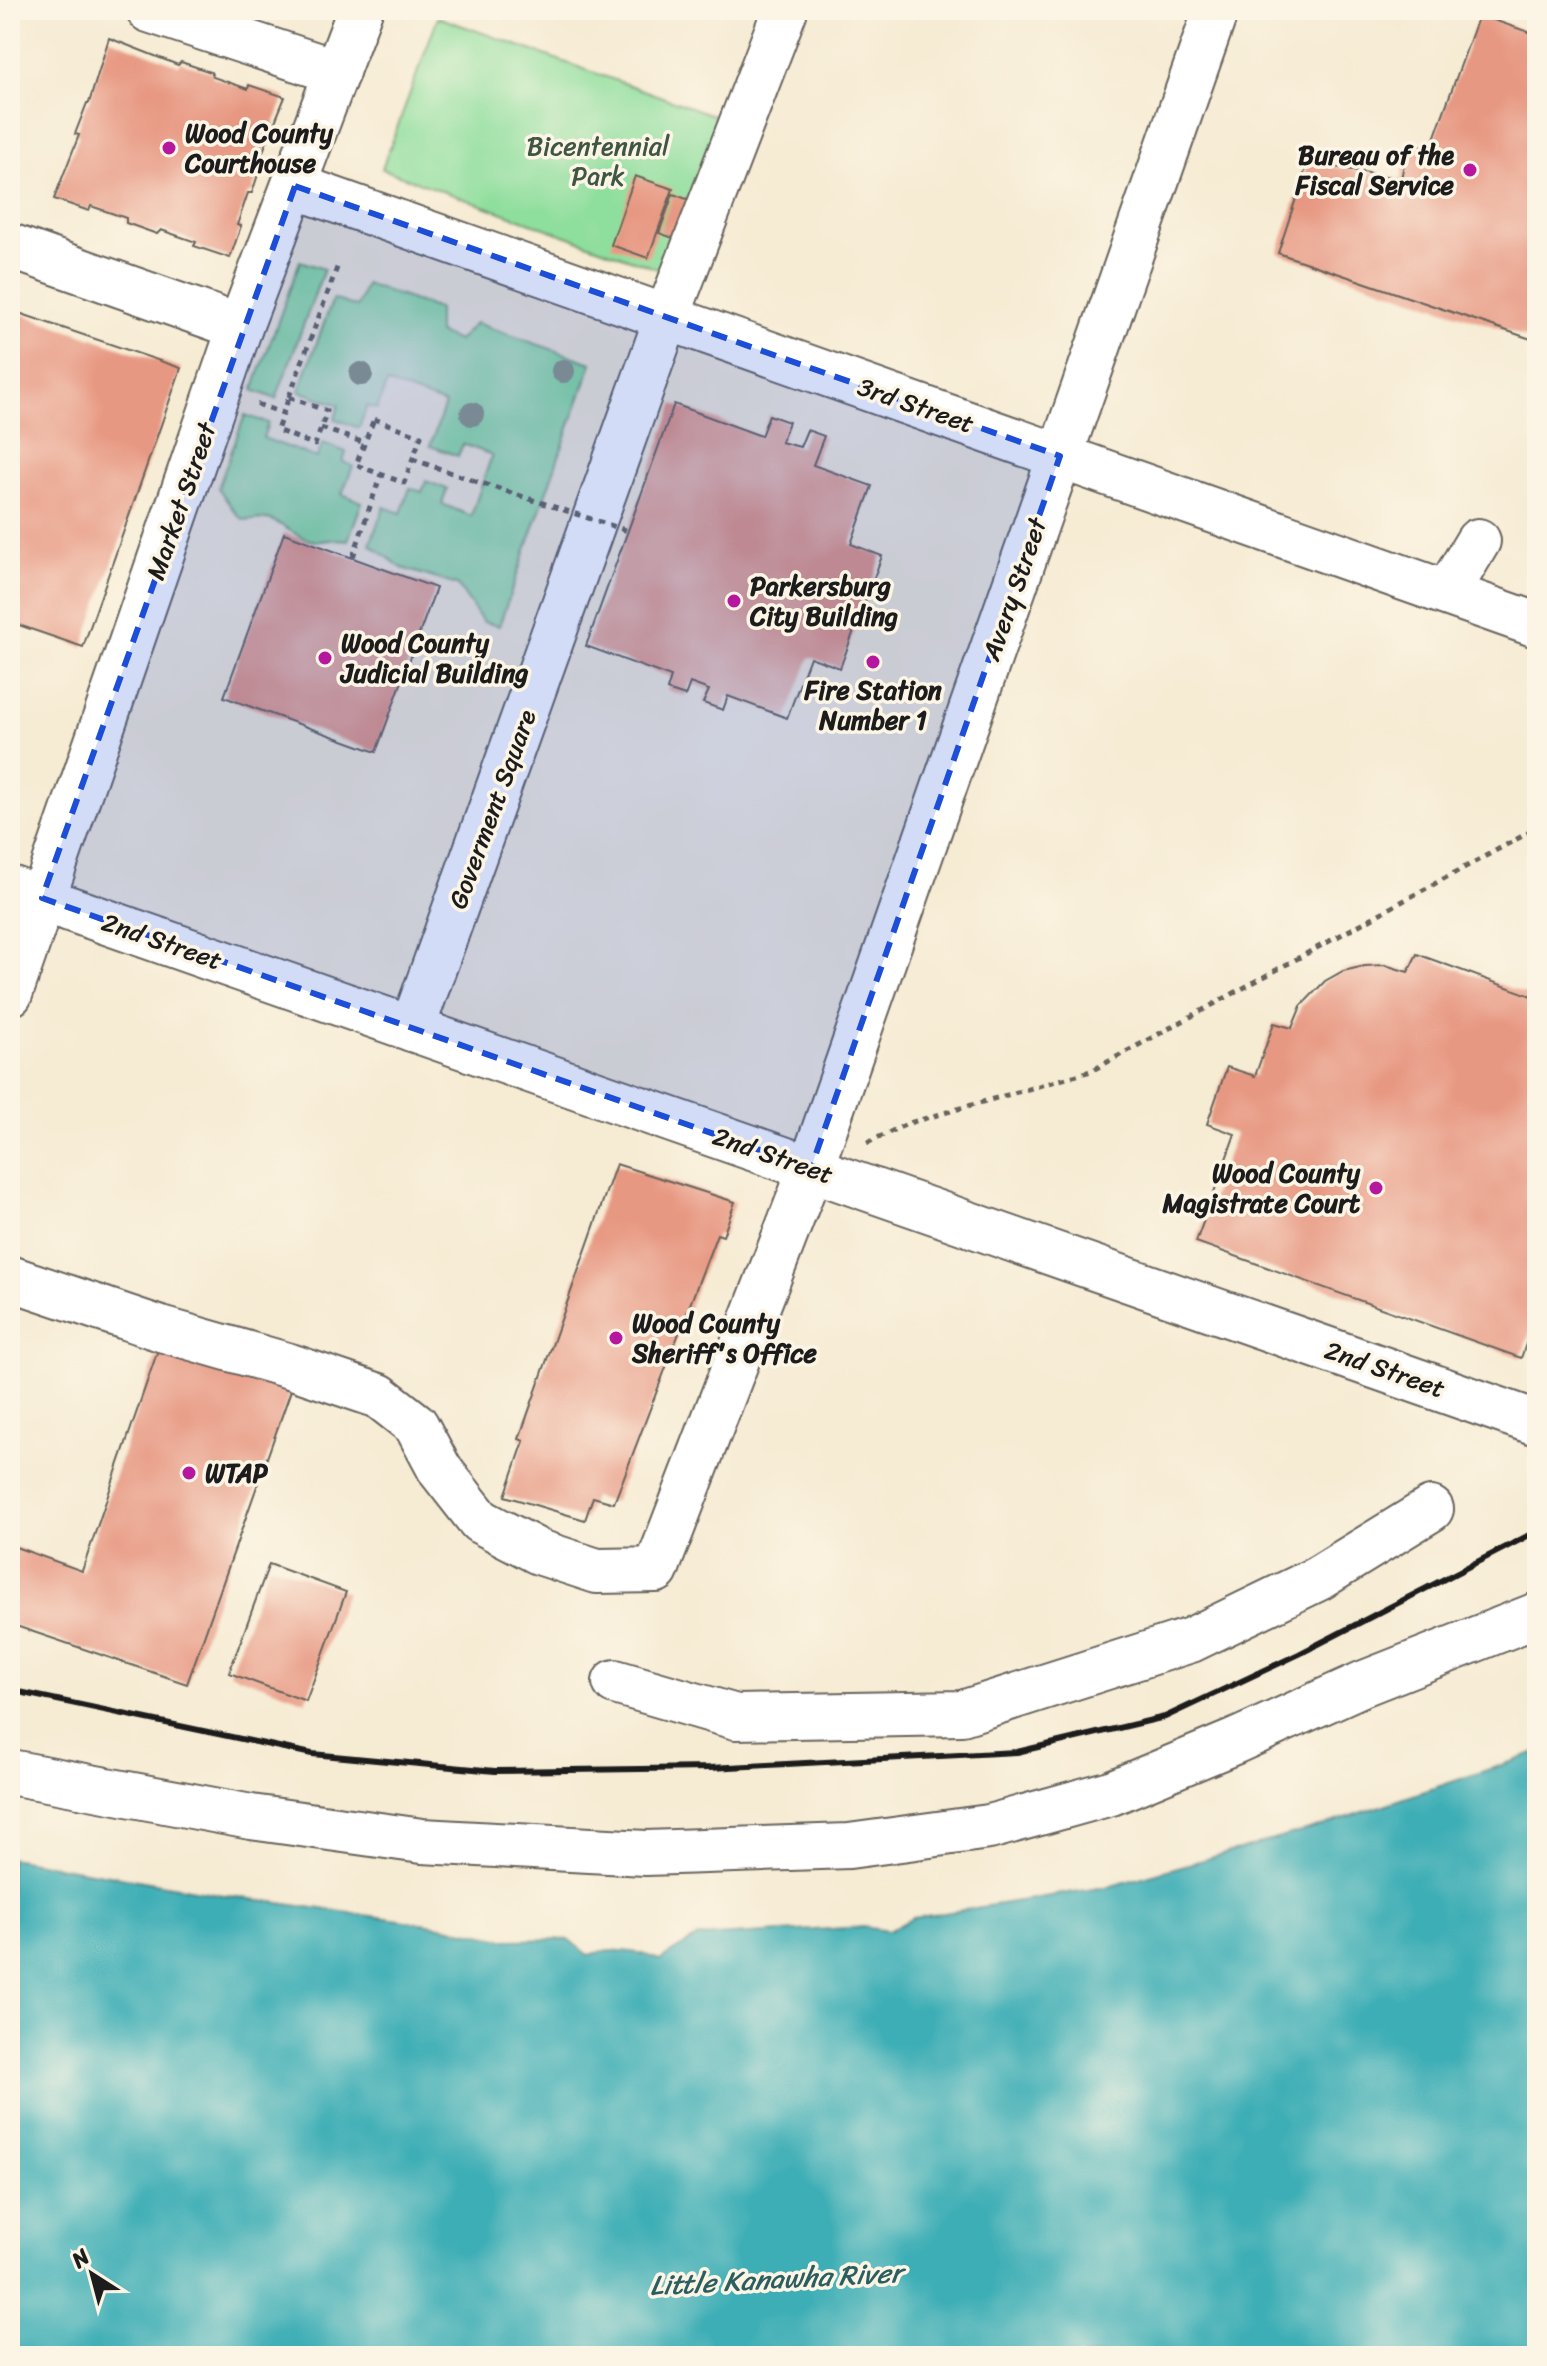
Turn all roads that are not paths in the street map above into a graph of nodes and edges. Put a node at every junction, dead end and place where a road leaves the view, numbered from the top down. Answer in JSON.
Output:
{"nodes":[{"id":1,"x":149,"y":10,"type":"edge"},
{"id":2,"x":360,"y":10,"type":"edge"},
{"id":3,"x":785,"y":10,"type":"edge"},
{"id":4,"x":1216,"y":10,"type":"edge"},
{"id":5,"x":337,"y":72,"type":"junction"},
{"id":6,"x":295,"y":186,"type":"junction"},
{"id":7,"x":10,"y":246,"type":"edge"},
{"id":8,"x":667,"y":317,"type":"junction"},
{"id":9,"x":240,"y":327,"type":"junction"},
{"id":10,"x":1060,"y":456,"type":"junction"},
{"id":11,"x":1478,"y":541,"type":"dead end"},
{"id":12,"x":1447,"y":593,"type":"junction"},
{"id":13,"x":1537,"y":625,"type":"edge"},
{"id":14,"x":26,"y":893,"type":"edge"},
{"id":15,"x":10,"y":994,"type":"edge"},
{"id":16,"x":412,"y":1029,"type":"junction"},
{"id":17,"x":811,"y":1168,"type":"junction"},
{"id":18,"x":10,"y":1278,"type":"edge"},
{"id":19,"x":1537,"y":1423,"type":"edge"},
{"id":20,"x":1431,"y":1509,"type":"dead end"},
{"id":21,"x":1537,"y":1615,"type":"edge"},
{"id":22,"x":615,"y":1682,"type":"dead end"},
{"id":23,"x":10,"y":1772,"type":"edge"}],
"edges":[{"from":1,"to":5,"type":"street"},
{"from":2,"to":5,"type":"street","name":"Market Street"},
{"from":3,"to":8,"type":"street","name":"Goverment Square"},
{"from":4,"to":10,"type":"street","name":"Avery Street"},
{"from":5,"to":6,"type":"street","name":"Market Street"},
{"from":6,"to":8,"type":"street","name":"3rd Street"},
{"from":6,"to":9,"type":"street","name":"Market Street"},
{"from":7,"to":9,"type":"street"},
{"from":8,"to":10,"type":"street","name":"3rd Street"},
{"from":8,"to":16,"type":"street","name":"Goverment Square"},
{"from":9,"to":14,"type":"street","name":"Market Street"},
{"from":10,"to":12,"type":"street","name":"3rd Street"},
{"from":10,"to":17,"type":"street","name":"Avery Street"},
{"from":11,"to":12,"type":"street"},
{"from":12,"to":13,"type":"street","name":"3rd Street"},
{"from":14,"to":15,"type":"street","name":"Market Street"},
{"from":14,"to":16,"type":"street","name":"2nd Street"},
{"from":16,"to":17,"type":"street","name":"2nd Street"},
{"from":17,"to":18,"type":"street","name":"Avery Street"},
{"from":17,"to":19,"type":"street","name":"2nd Street"},
{"from":20,"to":22,"type":"street"},
{"from":21,"to":23,"type":"street"}]}
